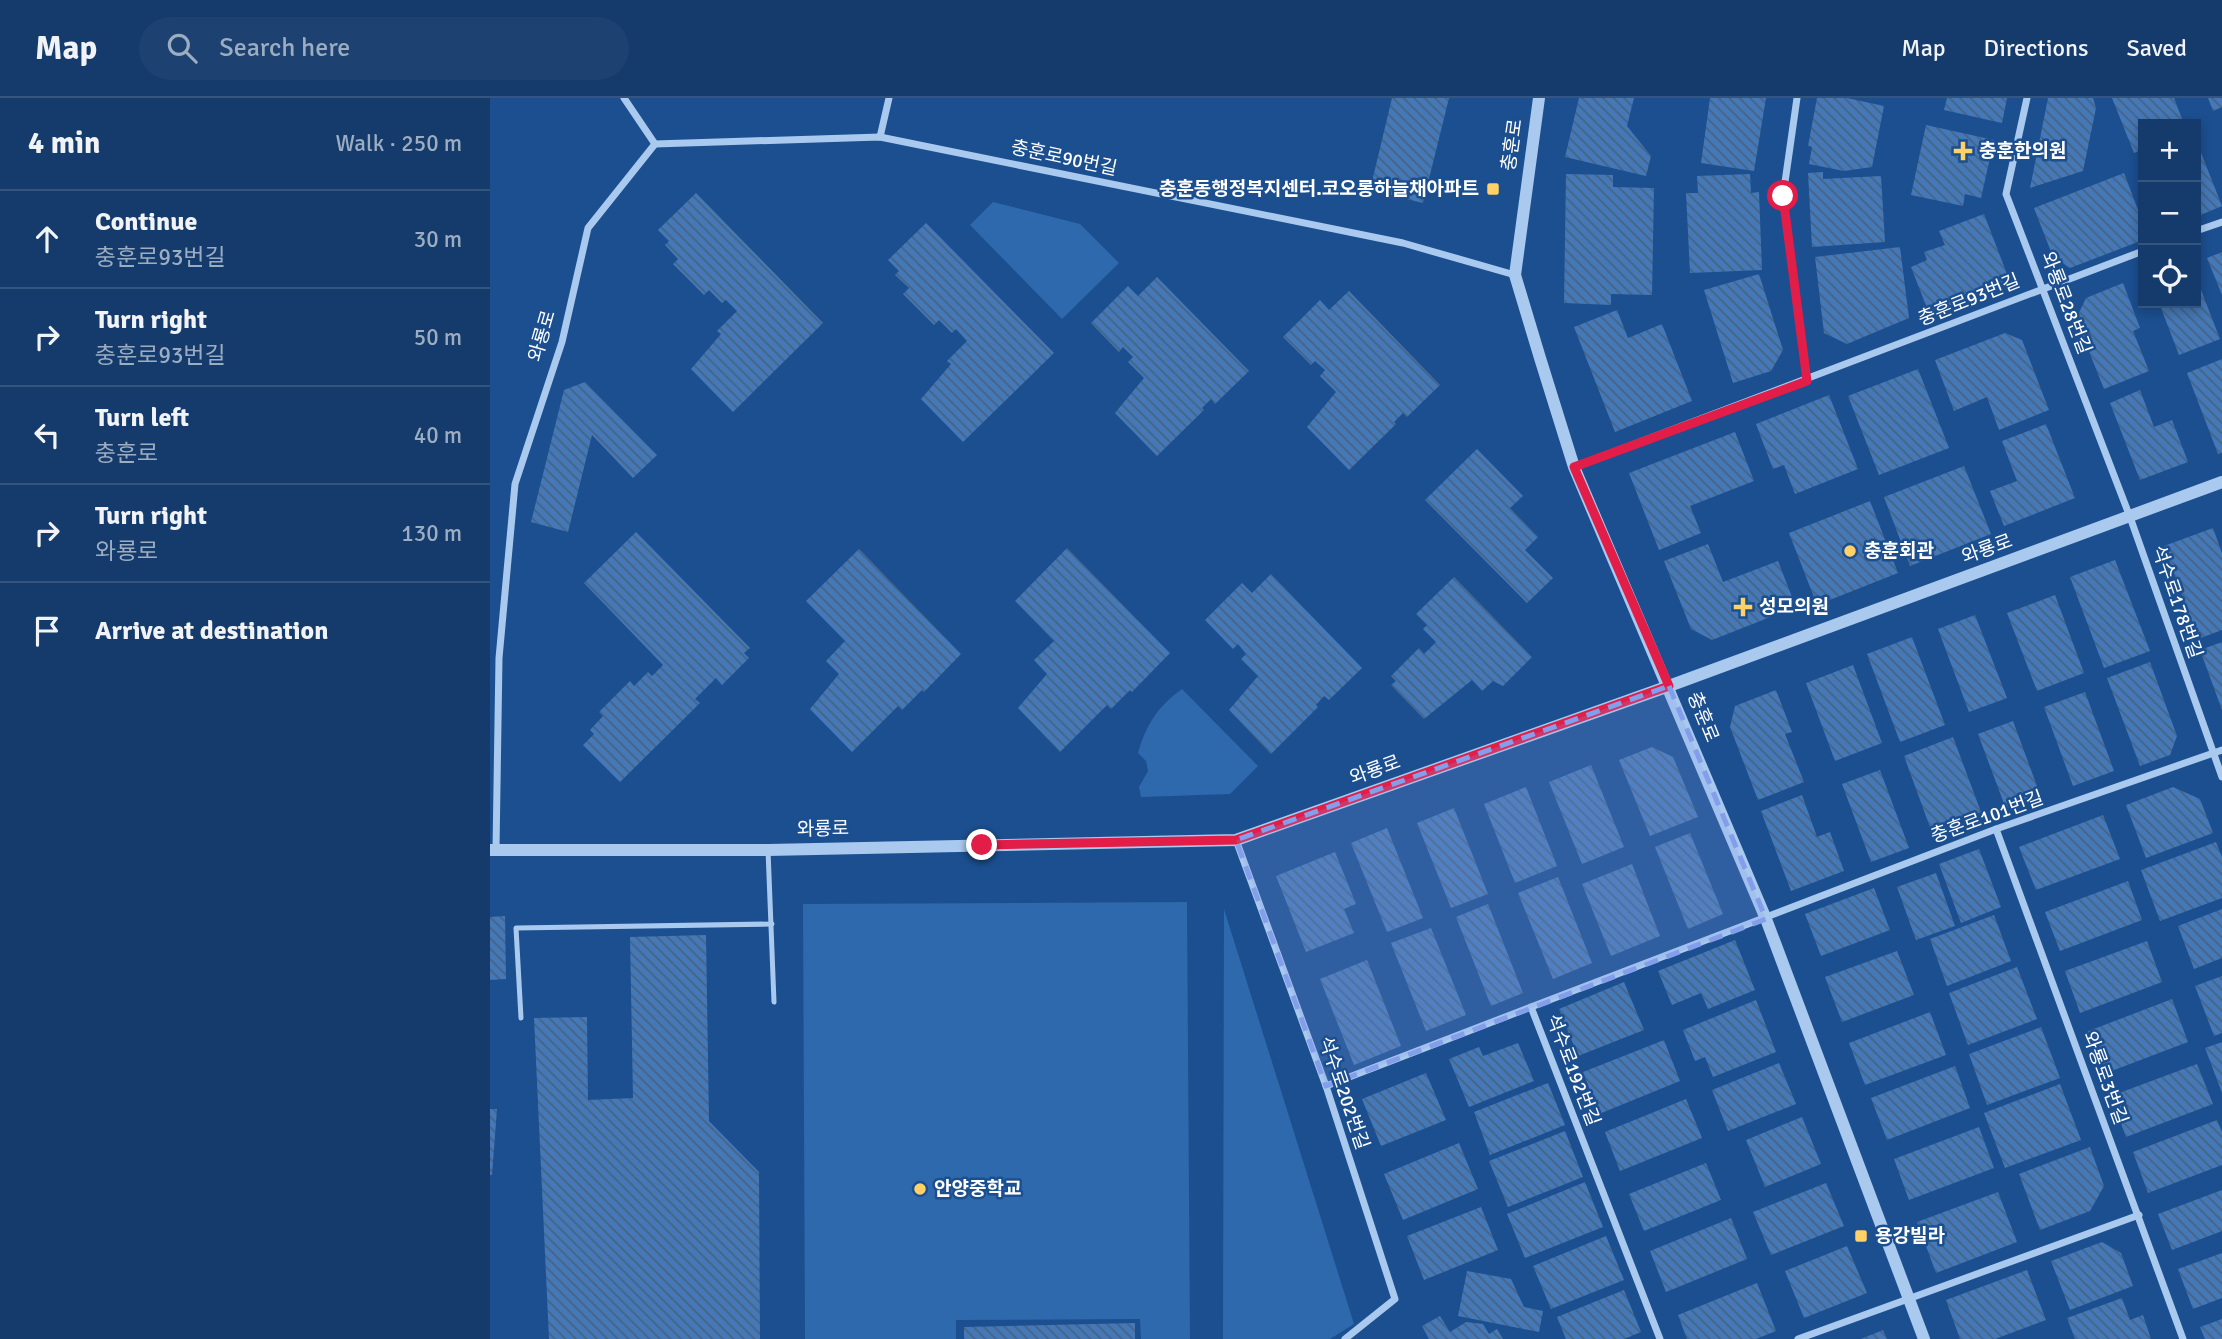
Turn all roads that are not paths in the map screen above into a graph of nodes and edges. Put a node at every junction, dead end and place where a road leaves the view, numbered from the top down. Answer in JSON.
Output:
{"nodes":[{"id":1,"x":624,"y":98,"type":"edge"},
{"id":2,"x":888,"y":98,"type":"edge"},
{"id":3,"x":1539,"y":98,"type":"edge"},
{"id":4,"x":1797,"y":98,"type":"edge"},
{"id":5,"x":2027,"y":98,"type":"edge"},
{"id":6,"x":880,"y":137,"type":"junction"},
{"id":7,"x":655,"y":144,"type":"junction"},
{"id":8,"x":2222,"y":222,"type":"edge"},
{"id":9,"x":2201,"y":229,"type":"edge"},
{"id":10,"x":2138,"y":253,"type":"edge"},
{"id":11,"x":1515,"y":275,"type":"junction"},
{"id":12,"x":2044,"y":287,"type":"junction"},
{"id":13,"x":1807,"y":381,"type":"junction"},
{"id":14,"x":1574,"y":467,"type":"junction"},
{"id":15,"x":2222,"y":482,"type":"edge"},
{"id":16,"x":2130,"y":517,"type":"junction"},
{"id":17,"x":1669,"y":686,"type":"junction"},
{"id":18,"x":2222,"y":750,"type":"edge"},
{"id":19,"x":2214,"y":754,"type":"junction"},
{"id":20,"x":2222,"y":777,"type":"edge"},
{"id":21,"x":1996,"y":829,"type":"junction"},
{"id":22,"x":1236,"y":840,"type":"junction"},
{"id":23,"x":493,"y":850,"type":"edge"},
{"id":24,"x":768,"y":850,"type":"junction"},
{"id":25,"x":1766,"y":919,"type":"junction"},
{"id":26,"x":772,"y":924,"type":"junction"},
{"id":27,"x":774,"y":1002,"type":"dead end"},
{"id":28,"x":1531,"y":1007,"type":"junction"},
{"id":29,"x":520,"y":1018,"type":"dead end"},
{"id":30,"x":1326,"y":1086,"type":"junction"},
{"id":31,"x":2139,"y":1215,"type":"junction"},
{"id":32,"x":1908,"y":1298,"type":"junction"},
{"id":33,"x":1345,"y":1339,"type":"edge"},
{"id":34,"x":1660,"y":1339,"type":"edge"},
{"id":35,"x":1798,"y":1339,"type":"edge"},
{"id":36,"x":1924,"y":1339,"type":"edge"},
{"id":37,"x":2183,"y":1339,"type":"edge"}],
"edges":[{"from":1,"to":7,"type":"street"},
{"from":2,"to":6,"type":"street"},
{"from":3,"to":11,"type":"street","name":"충훈로"},
{"from":4,"to":13,"type":"street"},
{"from":5,"to":12,"type":"street","name":"와룡로28번길"},
{"from":6,"to":7,"type":"street","name":"충훈로90번길"},
{"from":6,"to":11,"type":"street","name":"충훈로90번길"},
{"from":7,"to":23,"type":"street","name":"와룡로"},
{"from":8,"to":9,"type":"street"},
{"from":10,"to":12,"type":"street","name":"충훈로93번길"},
{"from":11,"to":14,"type":"street","name":"충훈로"},
{"from":12,"to":13,"type":"street","name":"충훈로93번길"},
{"from":12,"to":16,"type":"street","name":"와룡로28번길"},
{"from":13,"to":14,"type":"street","name":"충훈로93번길"},
{"from":14,"to":17,"type":"street","name":"충훈로"},
{"from":15,"to":16,"type":"street","name":"와룡로"},
{"from":16,"to":17,"type":"street","name":"와룡로"},
{"from":16,"to":19,"type":"street","name":"석수로178번길"},
{"from":17,"to":22,"type":"street","name":"와룡로"},
{"from":17,"to":25,"type":"street","name":"충훈로"},
{"from":18,"to":19,"type":"street","name":"충훈로101번길"},
{"from":19,"to":20,"type":"street","name":"석수로178번길"},
{"from":19,"to":21,"type":"street","name":"충훈로101번길"},
{"from":21,"to":25,"type":"street","name":"충훈로101번길"},
{"from":21,"to":31,"type":"street","name":"와룡로3번길"},
{"from":22,"to":24,"type":"street","name":"와룡로"},
{"from":22,"to":30,"type":"street","name":"석수로202번길"},
{"from":23,"to":24,"type":"street","name":"와룡로"},
{"from":24,"to":26,"type":"lane"},
{"from":25,"to":28,"type":"street","name":"석수로192번길"},
{"from":25,"to":32,"type":"street","name":"충훈로"},
{"from":26,"to":27,"type":"lane"},
{"from":26,"to":29,"type":"lane"},
{"from":28,"to":30,"type":"street"},
{"from":28,"to":34,"type":"street","name":"석수로192번길"},
{"from":30,"to":33,"type":"street","name":"석수로202번길"},
{"from":31,"to":32,"type":"street"},
{"from":31,"to":37,"type":"street","name":"와룡로3번길"},
{"from":32,"to":35,"type":"street"},
{"from":32,"to":36,"type":"street","name":"충훈로"}]}
